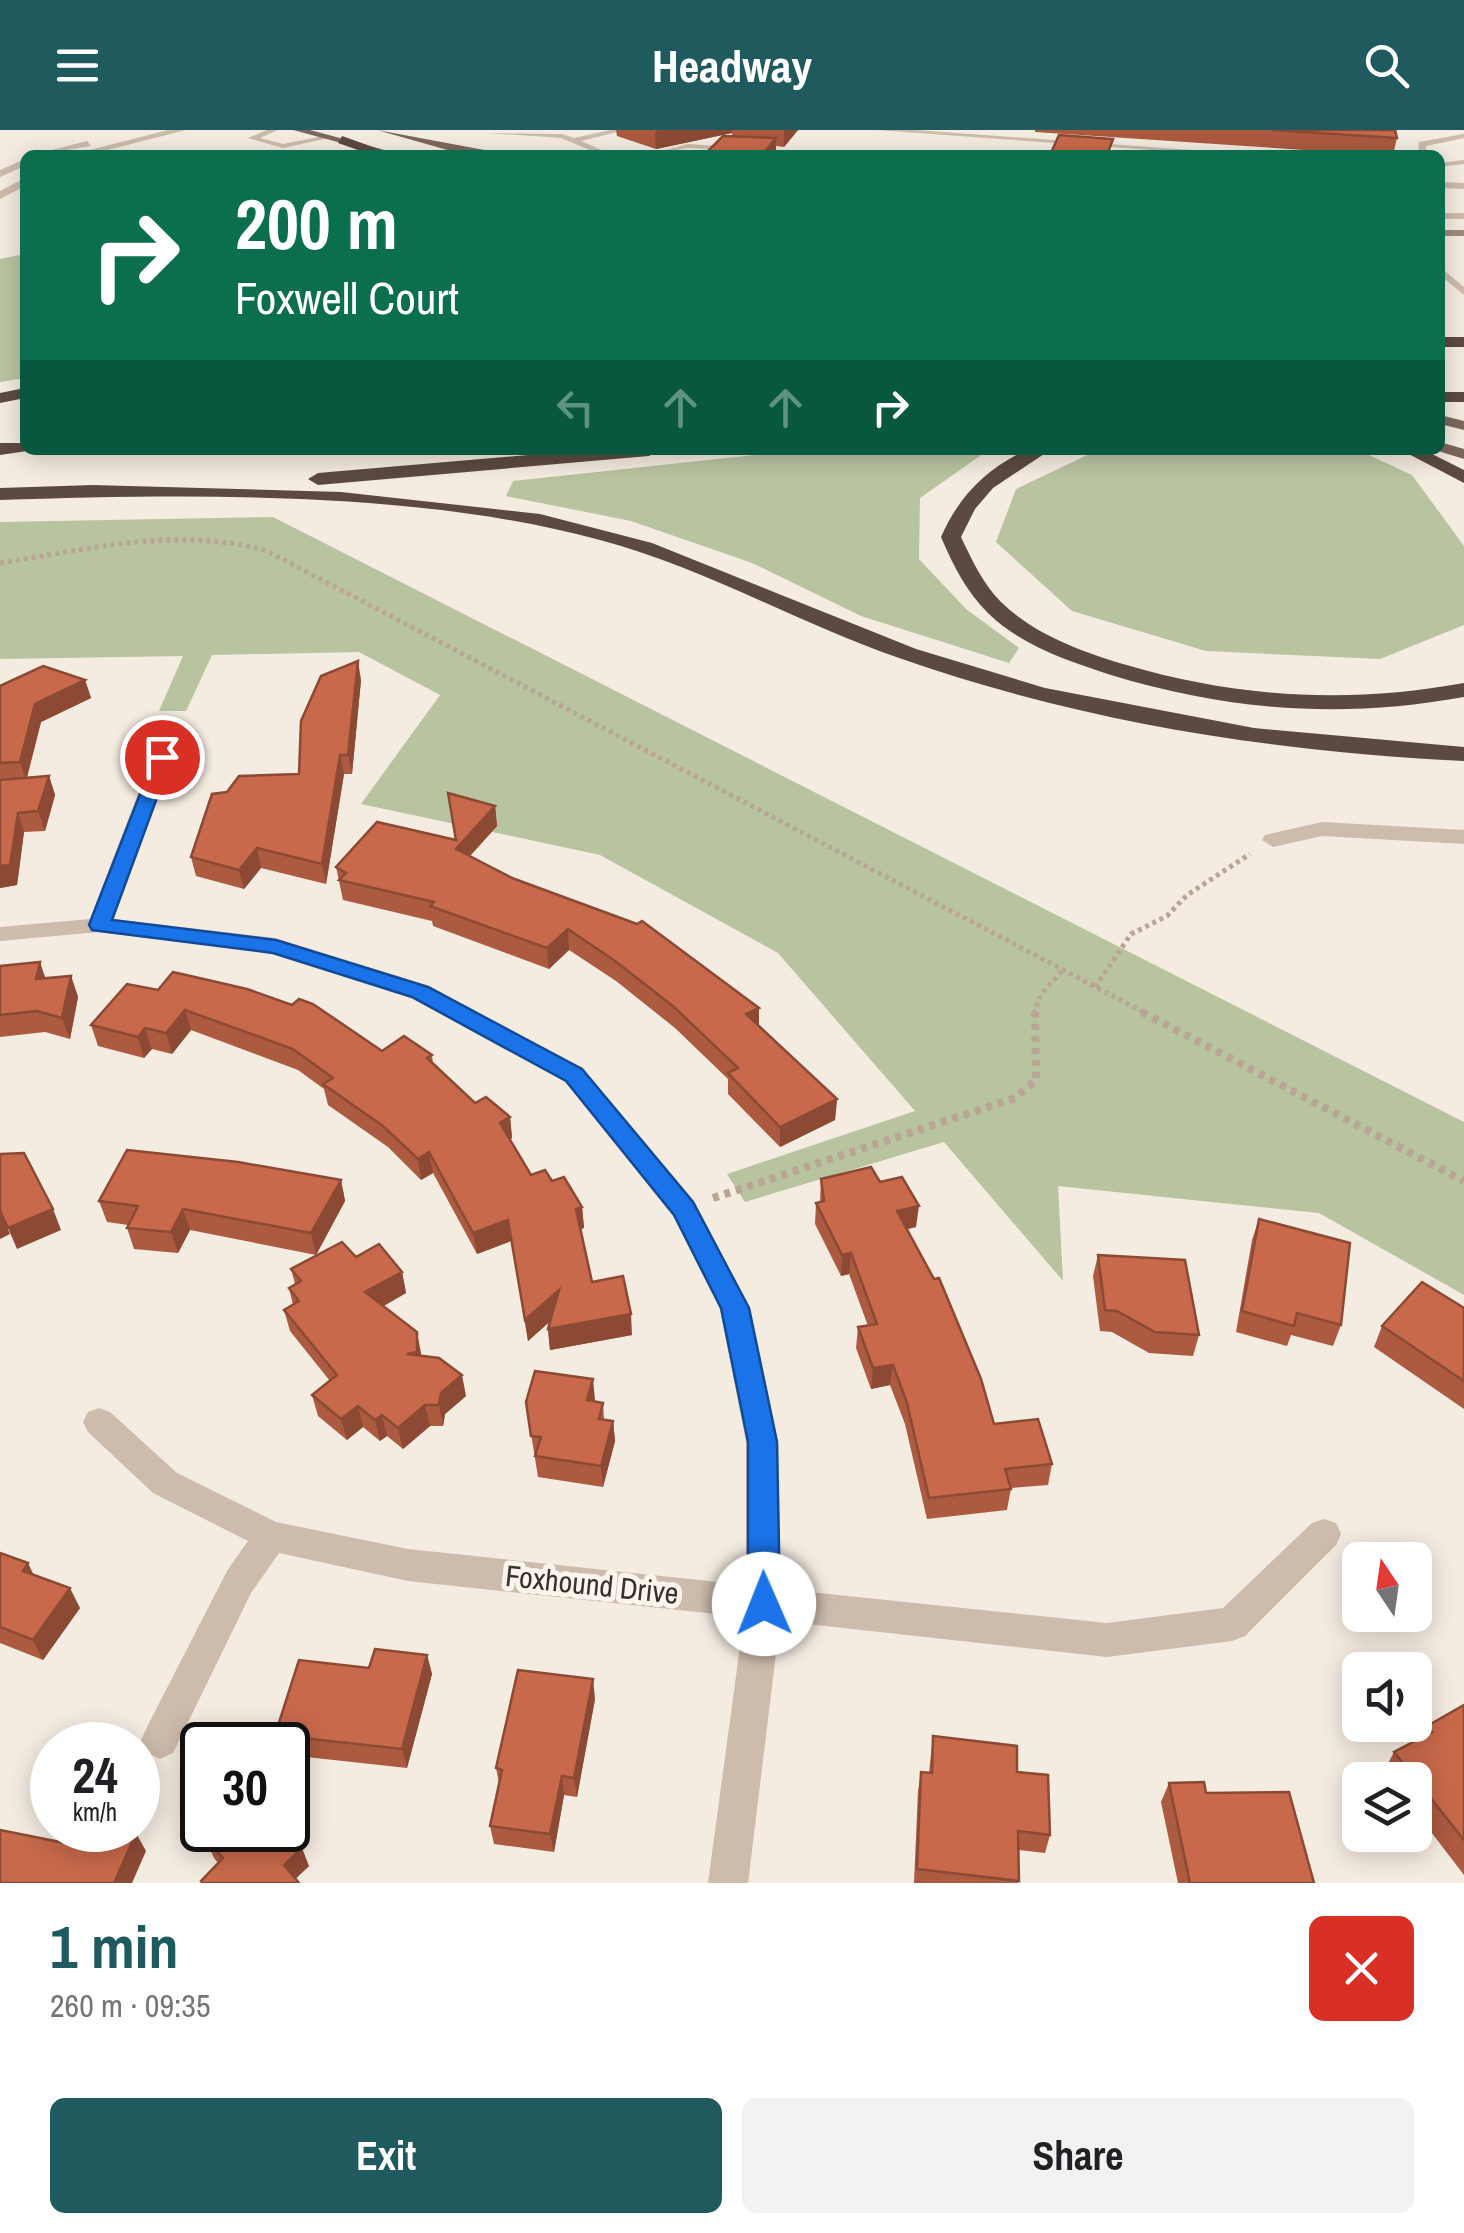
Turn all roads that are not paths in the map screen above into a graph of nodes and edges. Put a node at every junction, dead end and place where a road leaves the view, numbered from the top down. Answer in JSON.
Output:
{"nodes":[{"id":1,"x":146,"y":130,"type":"edge"},
{"id":2,"x":182,"y":130,"type":"edge"},
{"id":3,"x":274,"y":130,"type":"edge"},
{"id":4,"x":298,"y":130,"type":"edge"},
{"id":5,"x":382,"y":130,"type":"edge"},
{"id":6,"x":622,"y":130,"type":"edge"},
{"id":7,"x":880,"y":130,"type":"edge"},
{"id":8,"x":492,"y":132,"type":"dead end"},
{"id":9,"x":341,"y":136,"type":"edge"},
{"id":10,"x":1464,"y":136,"type":"edge"},
{"id":11,"x":575,"y":140,"type":"junction"},
{"id":12,"x":64,"y":150,"type":"edge"},
{"id":13,"x":96,"y":150,"type":"edge"},
{"id":14,"x":371,"y":150,"type":"edge"},
{"id":15,"x":383,"y":150,"type":"edge"},
{"id":16,"x":418,"y":150,"type":"edge"},
{"id":17,"x":460,"y":150,"type":"edge"},
{"id":18,"x":598,"y":150,"type":"edge"},
{"id":19,"x":672,"y":150,"type":"edge"},
{"id":20,"x":747,"y":150,"type":"edge"},
{"id":21,"x":1182,"y":150,"type":"edge"},
{"id":22,"x":1422,"y":150,"type":"edge"},
{"id":23,"x":1445,"y":269,"type":"edge"},
{"id":24,"x":1464,"y":292,"type":"edge"},
{"id":25,"x":593,"y":455,"type":"edge"},
{"id":26,"x":1031,"y":455,"type":"edge"},
{"id":27,"x":1420,"y":455,"type":"edge"},
{"id":28,"x":1464,"y":477,"type":"edge"},
{"id":29,"x":73,"y":491,"type":"junction"},
{"id":30,"x":0,"y":494,"type":"edge"},
{"id":31,"x":1464,"y":690,"type":"edge"},
{"id":32,"x":1464,"y":754,"type":"edge"},
{"id":33,"x":162,"y":757,"type":"dead end"},
{"id":34,"x":1464,"y":837,"type":"edge"},
{"id":35,"x":1273,"y":840,"type":"road end"},
{"id":36,"x":99,"y":925,"type":"junction"},
{"id":37,"x":0,"y":934,"type":"edge"},
{"id":38,"x":99,"y":1422,"type":"dead end"},
{"id":39,"x":1324,"y":1534,"type":"dead end"},
{"id":40,"x":271,"y":1536,"type":"junction"},
{"id":41,"x":764,"y":1604,"type":"junction"},
{"id":42,"x":160,"y":1740,"type":"dead end"},
{"id":43,"x":728,"y":1883,"type":"edge"}],
"edges":[{"from":1,"to":12,"type":"street"},
{"from":2,"to":13,"type":"street"},
{"from":3,"to":9,"type":"lane"},
{"from":4,"to":9,"type":"main road"},
{"from":5,"to":17,"type":"main road"},
{"from":6,"to":11,"type":"lane"},
{"from":7,"to":21,"type":"lane"},
{"from":8,"to":11,"type":"lane"},
{"from":9,"to":14,"type":"highway"},
{"from":9,"to":15,"type":"main road"},
{"from":9,"to":16,"type":"main road"},
{"from":10,"to":22,"type":"lane"},
{"from":11,"to":18,"type":"lane"},
{"from":19,"to":20,"type":"lane"},
{"from":23,"to":24,"type":"lane"},
{"from":25,"to":29,"type":"highway"},
{"from":26,"to":31,"type":"highway"},
{"from":27,"to":28,"type":"highway"},
{"from":29,"to":30,"type":"highway"},
{"from":29,"to":32,"type":"highway"},
{"from":33,"to":36,"type":"street"},
{"from":34,"to":35,"type":"street"},
{"from":36,"to":37,"type":"street"},
{"from":36,"to":41,"type":"street"},
{"from":38,"to":40,"type":"street","name":"Foxhound Drive"},
{"from":39,"to":41,"type":"street","name":"Foxhound Drive"},
{"from":40,"to":41,"type":"street","name":"Foxhound Drive"},
{"from":40,"to":42,"type":"street"},
{"from":41,"to":43,"type":"street"}]}
